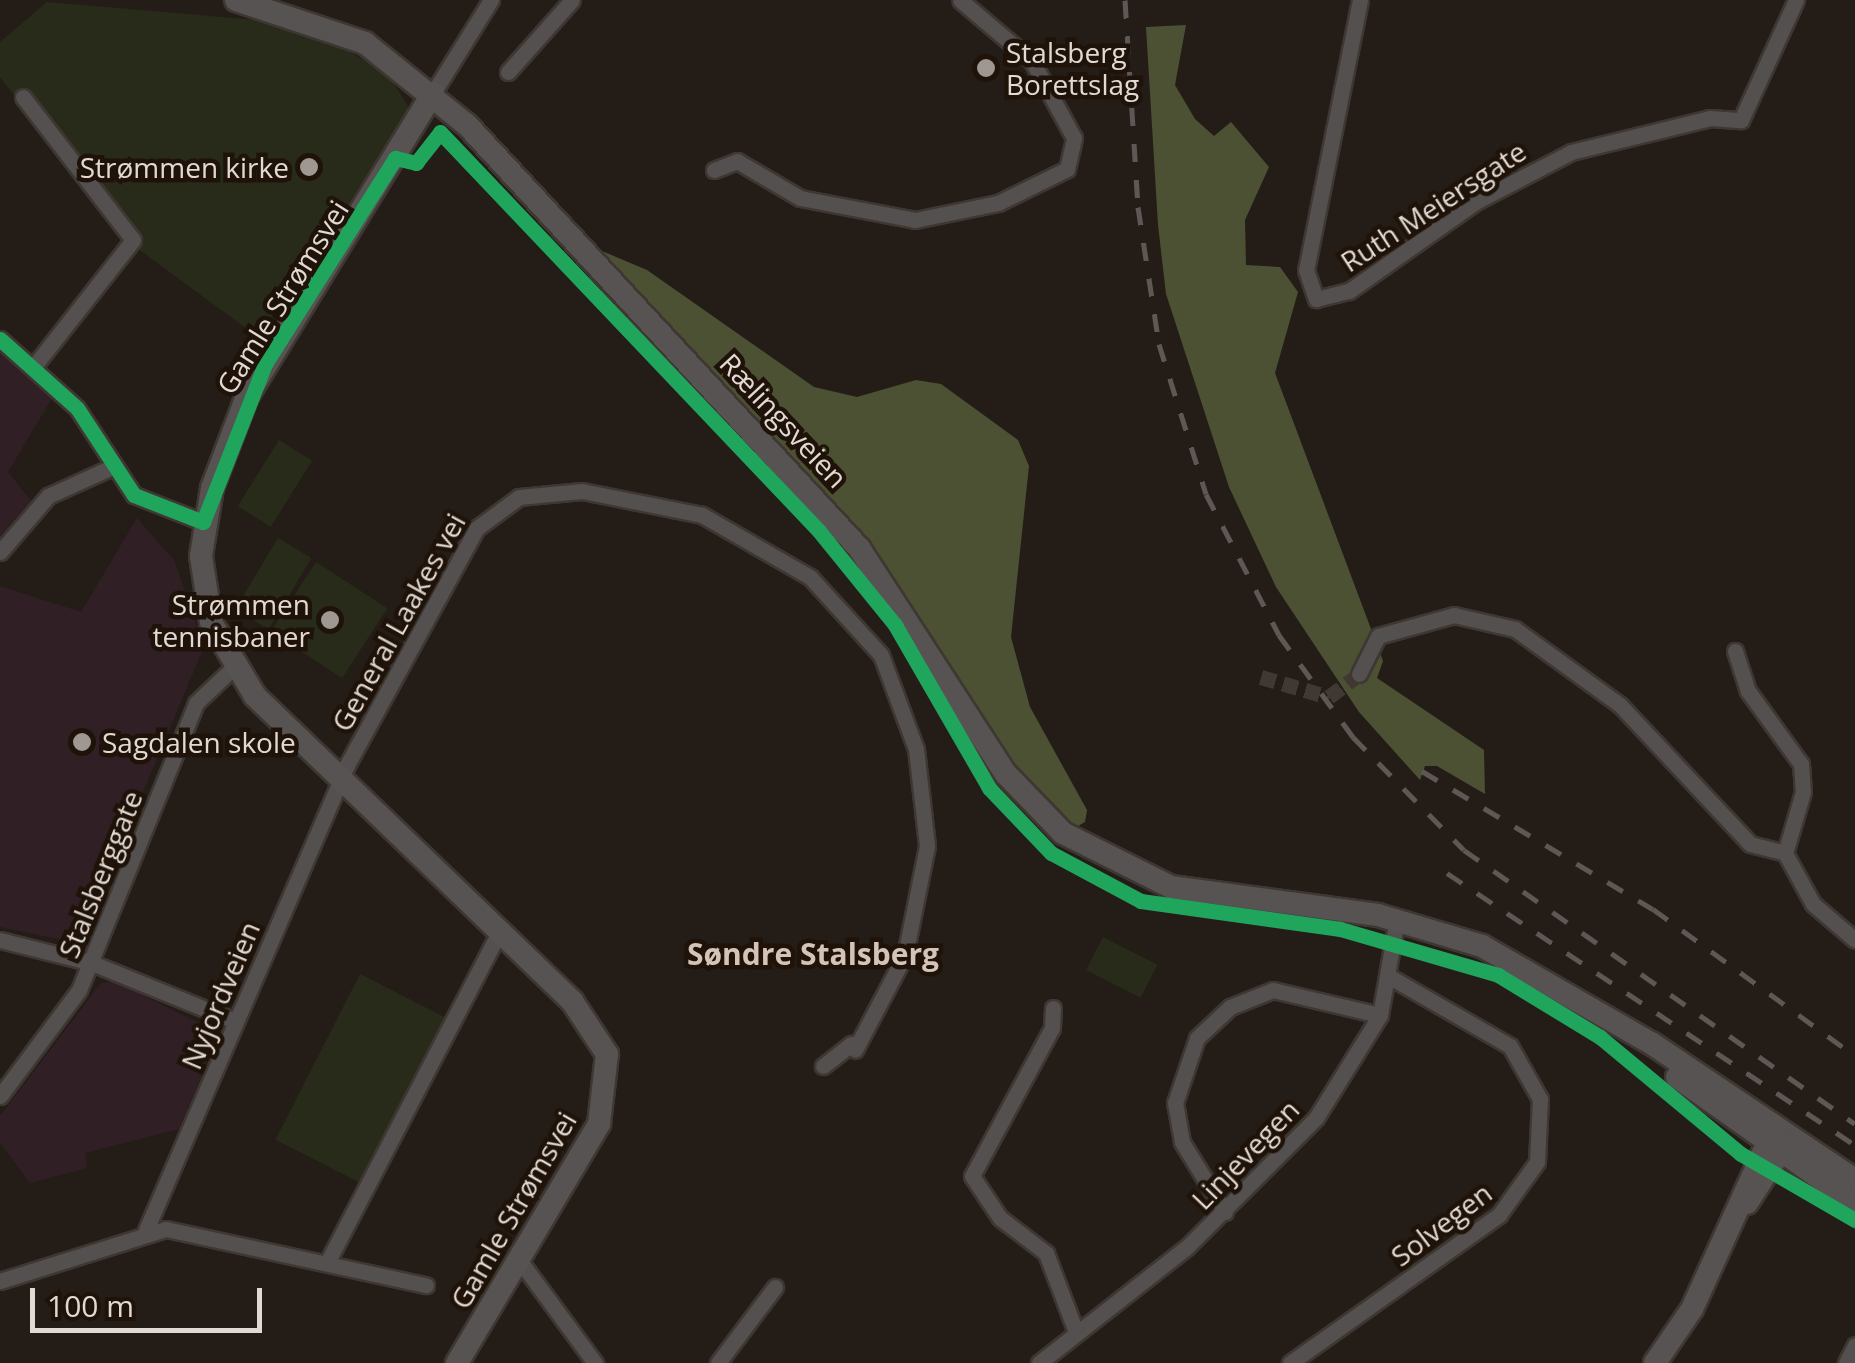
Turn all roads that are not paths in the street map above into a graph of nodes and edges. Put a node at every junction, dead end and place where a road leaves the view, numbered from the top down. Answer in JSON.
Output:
{"nodes":[{"id":1,"x":236,"y":0,"type":"edge"},
{"id":2,"x":491,"y":0,"type":"edge"},
{"id":3,"x":572,"y":0,"type":"edge"},
{"id":4,"x":960,"y":0,"type":"edge"},
{"id":5,"x":1360,"y":0,"type":"edge"},
{"id":6,"x":1796,"y":0,"type":"edge"},
{"id":7,"x":508,"y":72,"type":"dead end"},
{"id":8,"x":433,"y":93,"type":"junction"},
{"id":9,"x":23,"y":97,"type":"dead end"},
{"id":10,"x":714,"y":170,"type":"dead end"},
{"id":11,"x":0,"y":339,"type":"edge"},
{"id":12,"x":35,"y":365,"type":"junction"},
{"id":13,"x":112,"y":467,"type":"junction"},
{"id":14,"x":203,"y":522,"type":"junction"},
{"id":15,"x":0,"y":552,"type":"edge"},
{"id":16,"x":1734,"y":651,"type":"dead end"},
{"id":17,"x":234,"y":667,"type":"junction"},
{"id":18,"x":1359,"y":674,"type":"tunnel mouth"},
{"id":19,"x":339,"y":780,"type":"junction"},
{"id":20,"x":1785,"y":853,"type":"junction"},
{"id":21,"x":1397,"y":919,"type":"junction"},
{"id":22,"x":500,"y":932,"type":"junction"},
{"id":23,"x":0,"y":940,"type":"edge"},
{"id":24,"x":1855,"y":940,"type":"edge"},
{"id":25,"x":92,"y":963,"type":"junction"},
{"id":26,"x":1390,"y":978,"type":"junction"},
{"id":27,"x":1053,"y":1008,"type":"dead end"},
{"id":28,"x":1380,"y":1016,"type":"junction"},
{"id":29,"x":236,"y":1021,"type":"junction"},
{"id":30,"x":823,"y":1066,"type":"dead end"},
{"id":31,"x":0,"y":1096,"type":"edge"},
{"id":32,"x":1780,"y":1146,"type":"junction"},
{"id":33,"x":1855,"y":1180,"type":"edge"},
{"id":34,"x":1855,"y":1203,"type":"edge"},
{"id":35,"x":1225,"y":1212,"type":"junction"},
{"id":36,"x":146,"y":1230,"type":"junction"},
{"id":37,"x":329,"y":1259,"type":"junction"},
{"id":38,"x":520,"y":1261,"type":"junction"},
{"id":39,"x":0,"y":1281,"type":"edge"},
{"id":40,"x":426,"y":1285,"type":"dead end"},
{"id":41,"x":775,"y":1286,"type":"dead end"},
{"id":42,"x":1076,"y":1332,"type":"junction"},
{"id":43,"x":1855,"y":1344,"type":"edge"},
{"id":44,"x":457,"y":1363,"type":"edge"},
{"id":45,"x":595,"y":1363,"type":"edge"},
{"id":46,"x":718,"y":1363,"type":"edge"},
{"id":47,"x":1039,"y":1363,"type":"edge"},
{"id":48,"x":1290,"y":1363,"type":"edge"},
{"id":49,"x":1656,"y":1363,"type":"edge"},
{"id":50,"x":1846,"y":1363,"type":"edge"}],
"edges":[{"from":1,"to":8,"type":"main road","name":"Rælingsveien"},
{"from":2,"to":8,"type":"street","name":"Gamle Strømsvei"},
{"from":3,"to":7,"type":"street"},
{"from":4,"to":10,"type":"street"},
{"from":5,"to":6,"type":"street","name":"Ruth Meiersgate"},
{"from":8,"to":14,"type":"main road","name":"Gamle Strømsvei"},
{"from":8,"to":21,"type":"main road","name":"Rælingsveien"},
{"from":9,"to":12,"type":"street"},
{"from":11,"to":12,"type":"street"},
{"from":12,"to":13,"type":"street"},
{"from":13,"to":14,"type":"street"},
{"from":13,"to":15,"type":"street"},
{"from":14,"to":17,"type":"main road","name":"Gamle Strømsvei"},
{"from":16,"to":20,"type":"street"},
{"from":17,"to":19,"type":"main road","name":"Gamle Strømsvei"},
{"from":17,"to":25,"type":"street","name":"Stalsberggate"},
{"from":18,"to":20,"type":"street"},
{"from":19,"to":22,"type":"main road","name":"Gamle Strømsvei"},
{"from":19,"to":29,"type":"street","name":"Nyjordveien"},
{"from":19,"to":30,"type":"street","name":"General Laakes vei"},
{"from":20,"to":24,"type":"street"},
{"from":21,"to":26,"type":"street","name":"Linjevegen"},
{"from":21,"to":32,"type":"main road","name":"Rælingsveien"},
{"from":22,"to":37,"type":"street"},
{"from":22,"to":38,"type":"main road","name":"Gamle Strømsvei"},
{"from":23,"to":25,"type":"street"},
{"from":25,"to":29,"type":"street"},
{"from":25,"to":31,"type":"street","name":"Stalsberggate"},
{"from":26,"to":28,"type":"street","name":"Linjevegen"},
{"from":26,"to":48,"type":"street","name":"Solvegen"},
{"from":27,"to":42,"type":"street"},
{"from":28,"to":35,"type":"street","name":"Linjevegen"},
{"from":28,"to":35,"type":"street"},
{"from":29,"to":36,"type":"street","name":"Nyjordveien"},
{"from":32,"to":33,"type":"main road"},
{"from":32,"to":34,"type":"main road"},
{"from":32,"to":49,"type":"main road"},
{"from":35,"to":42,"type":"street","name":"Linjevegen"},
{"from":36,"to":37,"type":"street"},
{"from":36,"to":39,"type":"street"},
{"from":37,"to":40,"type":"street"},
{"from":38,"to":44,"type":"main road","name":"Gamle Strømsvei"},
{"from":38,"to":45,"type":"street"},
{"from":41,"to":46,"type":"street"},
{"from":42,"to":47,"type":"street","name":"Linjevegen"},
{"from":43,"to":50,"type":"street"}]}
